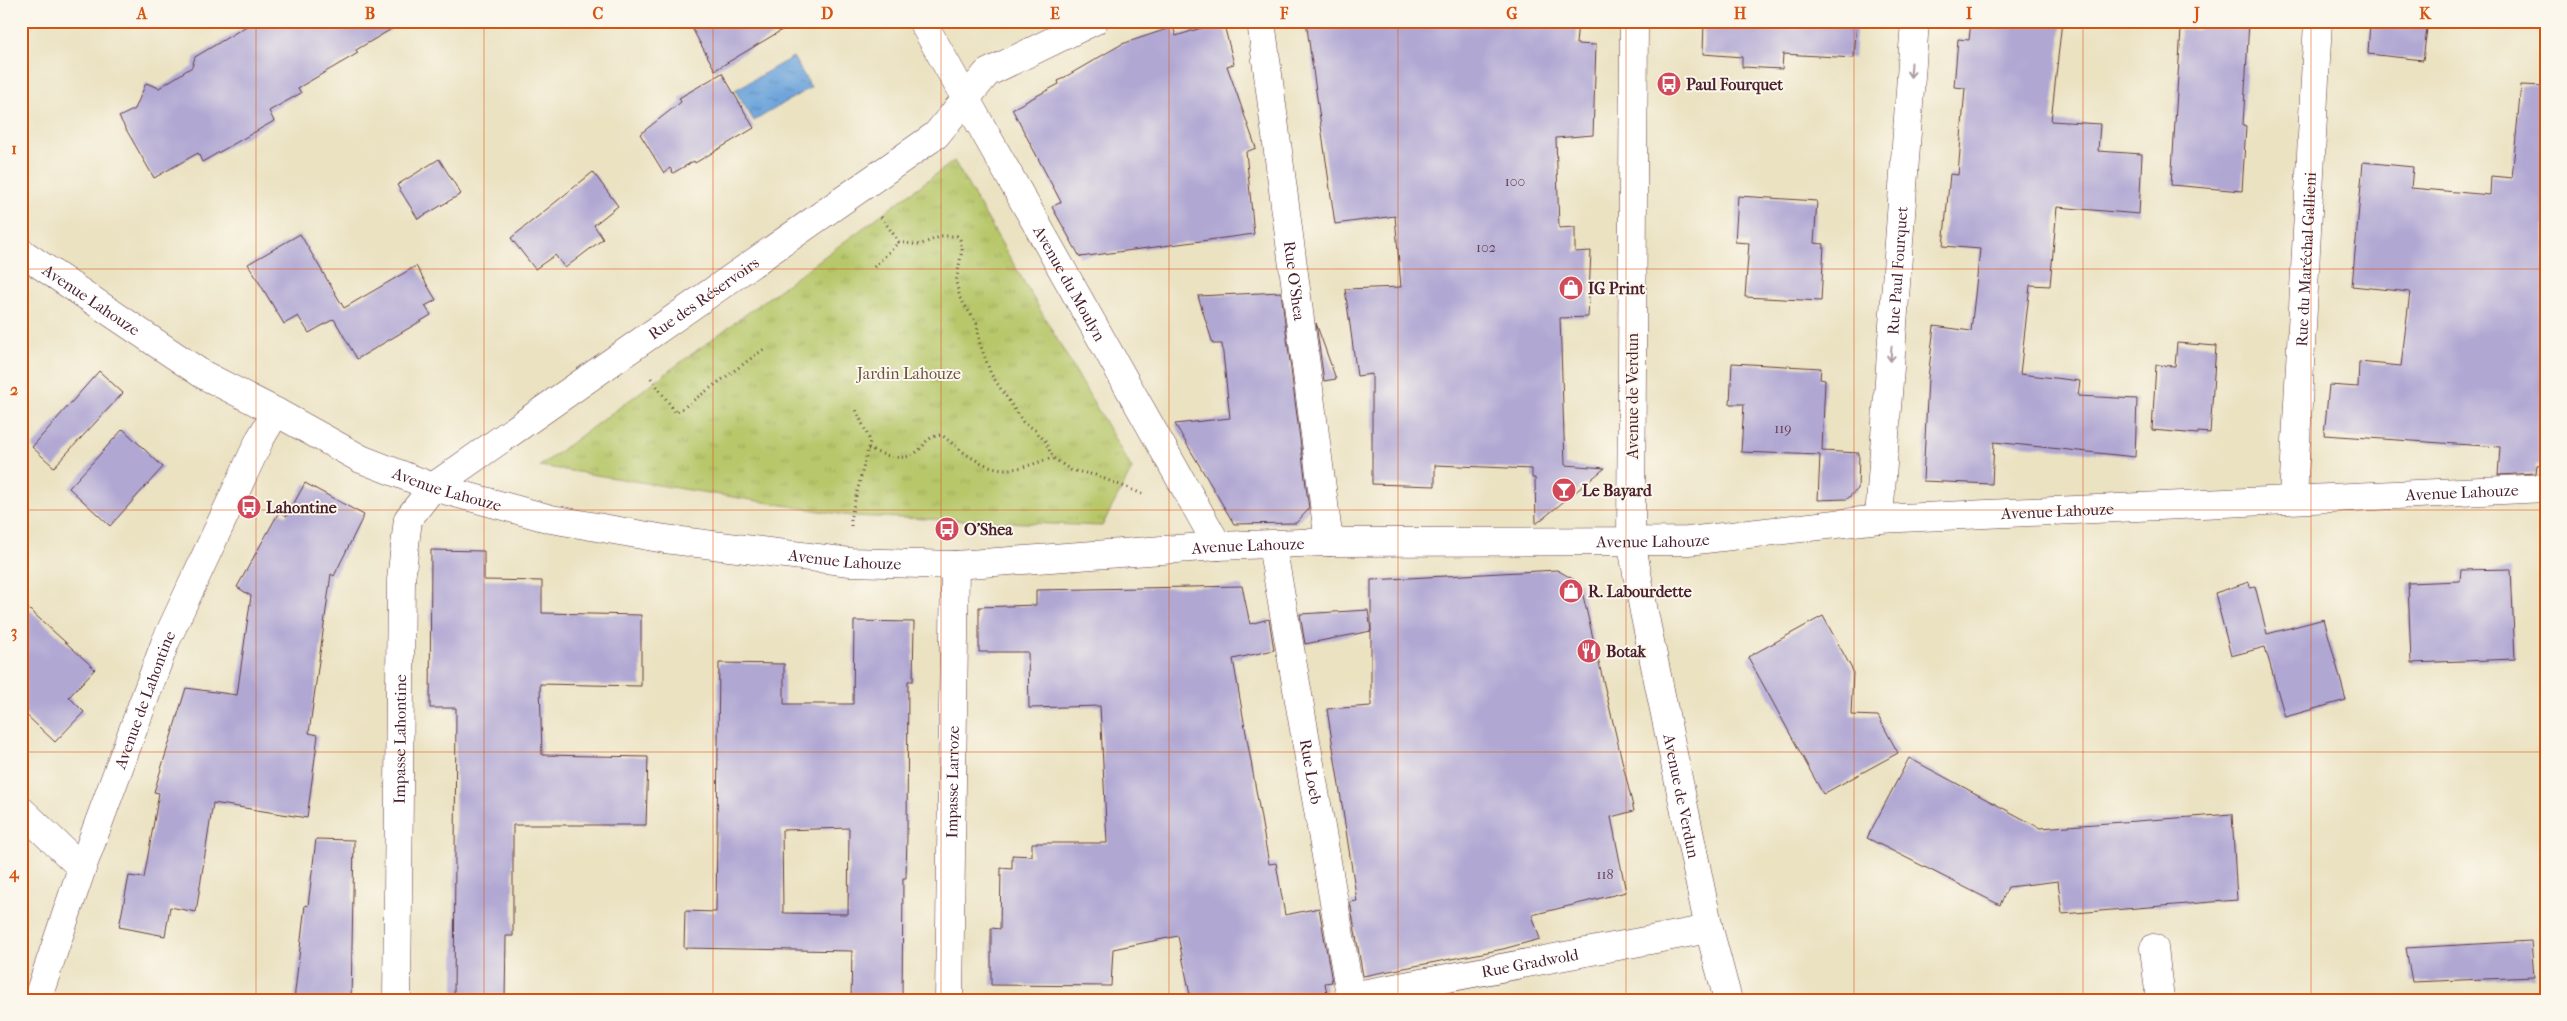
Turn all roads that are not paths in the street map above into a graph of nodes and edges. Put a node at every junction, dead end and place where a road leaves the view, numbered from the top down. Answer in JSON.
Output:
{"nodes":[{"id":1,"x":922,"y":21,"type":"edge"},
{"id":2,"x":1094,"y":21,"type":"edge"},
{"id":3,"x":1261,"y":21,"type":"edge"},
{"id":4,"x":1634,"y":21,"type":"edge"},
{"id":5,"x":1915,"y":21,"type":"edge"},
{"id":6,"x":2318,"y":21,"type":"edge"},
{"id":7,"x":966,"y":98,"type":"junction"},
{"id":8,"x":21,"y":252,"type":"edge"},
{"id":9,"x":276,"y":412,"type":"junction"},
{"id":10,"x":433,"y":487,"type":"junction"},
{"id":11,"x":2546,"y":488,"type":"edge"},
{"id":12,"x":2293,"y":499,"type":"junction"},
{"id":13,"x":1878,"y":520,"type":"junction"},
{"id":14,"x":1631,"y":540,"type":"junction"},
{"id":15,"x":1329,"y":542,"type":"junction"},
{"id":16,"x":1272,"y":544,"type":"junction"},
{"id":17,"x":1218,"y":546,"type":"junction"},
{"id":18,"x":955,"y":566,"type":"junction"},
{"id":19,"x":21,"y":810,"type":"edge"},
{"id":20,"x":82,"y":868,"type":"junction"},
{"id":21,"x":1709,"y":929,"type":"junction"},
{"id":22,"x":2154,"y":948,"type":"dead end"},
{"id":23,"x":1351,"y":998,"type":"edge"},
{"id":24,"x":37,"y":1000,"type":"edge"},
{"id":25,"x":397,"y":1000,"type":"edge"},
{"id":26,"x":948,"y":1000,"type":"edge"},
{"id":27,"x":1728,"y":1000,"type":"edge"},
{"id":28,"x":2160,"y":1000,"type":"edge"}],
"edges":[{"from":1,"to":7,"type":"street","name":"Avenue du Moulyn"},
{"from":2,"to":7,"type":"street","name":"Rue des Réservoirs"},
{"from":3,"to":15,"type":"street","name":"Rue O'Shea"},
{"from":4,"to":14,"type":"street","name":"Avenue de Verdun"},
{"from":5,"to":13,"type":"street","name":"Rue Paul Fourquet","one_way":true},
{"from":6,"to":12,"type":"street","name":"Rue du Maréchal Gallieni"},
{"from":7,"to":10,"type":"street","name":"Rue des Réservoirs"},
{"from":7,"to":17,"type":"street","name":"Avenue du Moulyn"},
{"from":8,"to":9,"type":"street","name":"Avenue Lahouze"},
{"from":9,"to":10,"type":"street","name":"Avenue Lahouze"},
{"from":9,"to":20,"type":"street","name":"Avenue de Lahontine"},
{"from":10,"to":18,"type":"street","name":"Avenue Lahouze"},
{"from":10,"to":25,"type":"street","name":"Impasse Lahontine"},
{"from":11,"to":12,"type":"street","name":"Avenue Lahouze"},
{"from":12,"to":13,"type":"street","name":"Avenue Lahouze"},
{"from":13,"to":14,"type":"street","name":"Avenue Lahouze"},
{"from":14,"to":15,"type":"street","name":"Avenue Lahouze"},
{"from":14,"to":21,"type":"street","name":"Avenue de Verdun"},
{"from":15,"to":16,"type":"street","name":"Avenue Lahouze"},
{"from":16,"to":17,"type":"street","name":"Avenue Lahouze"},
{"from":16,"to":23,"type":"street","name":"Rue Loeb"},
{"from":17,"to":18,"type":"street","name":"Avenue Lahouze"},
{"from":18,"to":26,"type":"street","name":"Impasse Larroze"},
{"from":19,"to":20,"type":"street"},
{"from":20,"to":24,"type":"street","name":"Avenue de Lahontine"},
{"from":21,"to":23,"type":"street","name":"Rue Gradwold"},
{"from":21,"to":27,"type":"street","name":"Avenue de Verdun"},
{"from":22,"to":28,"type":"street"}]}
